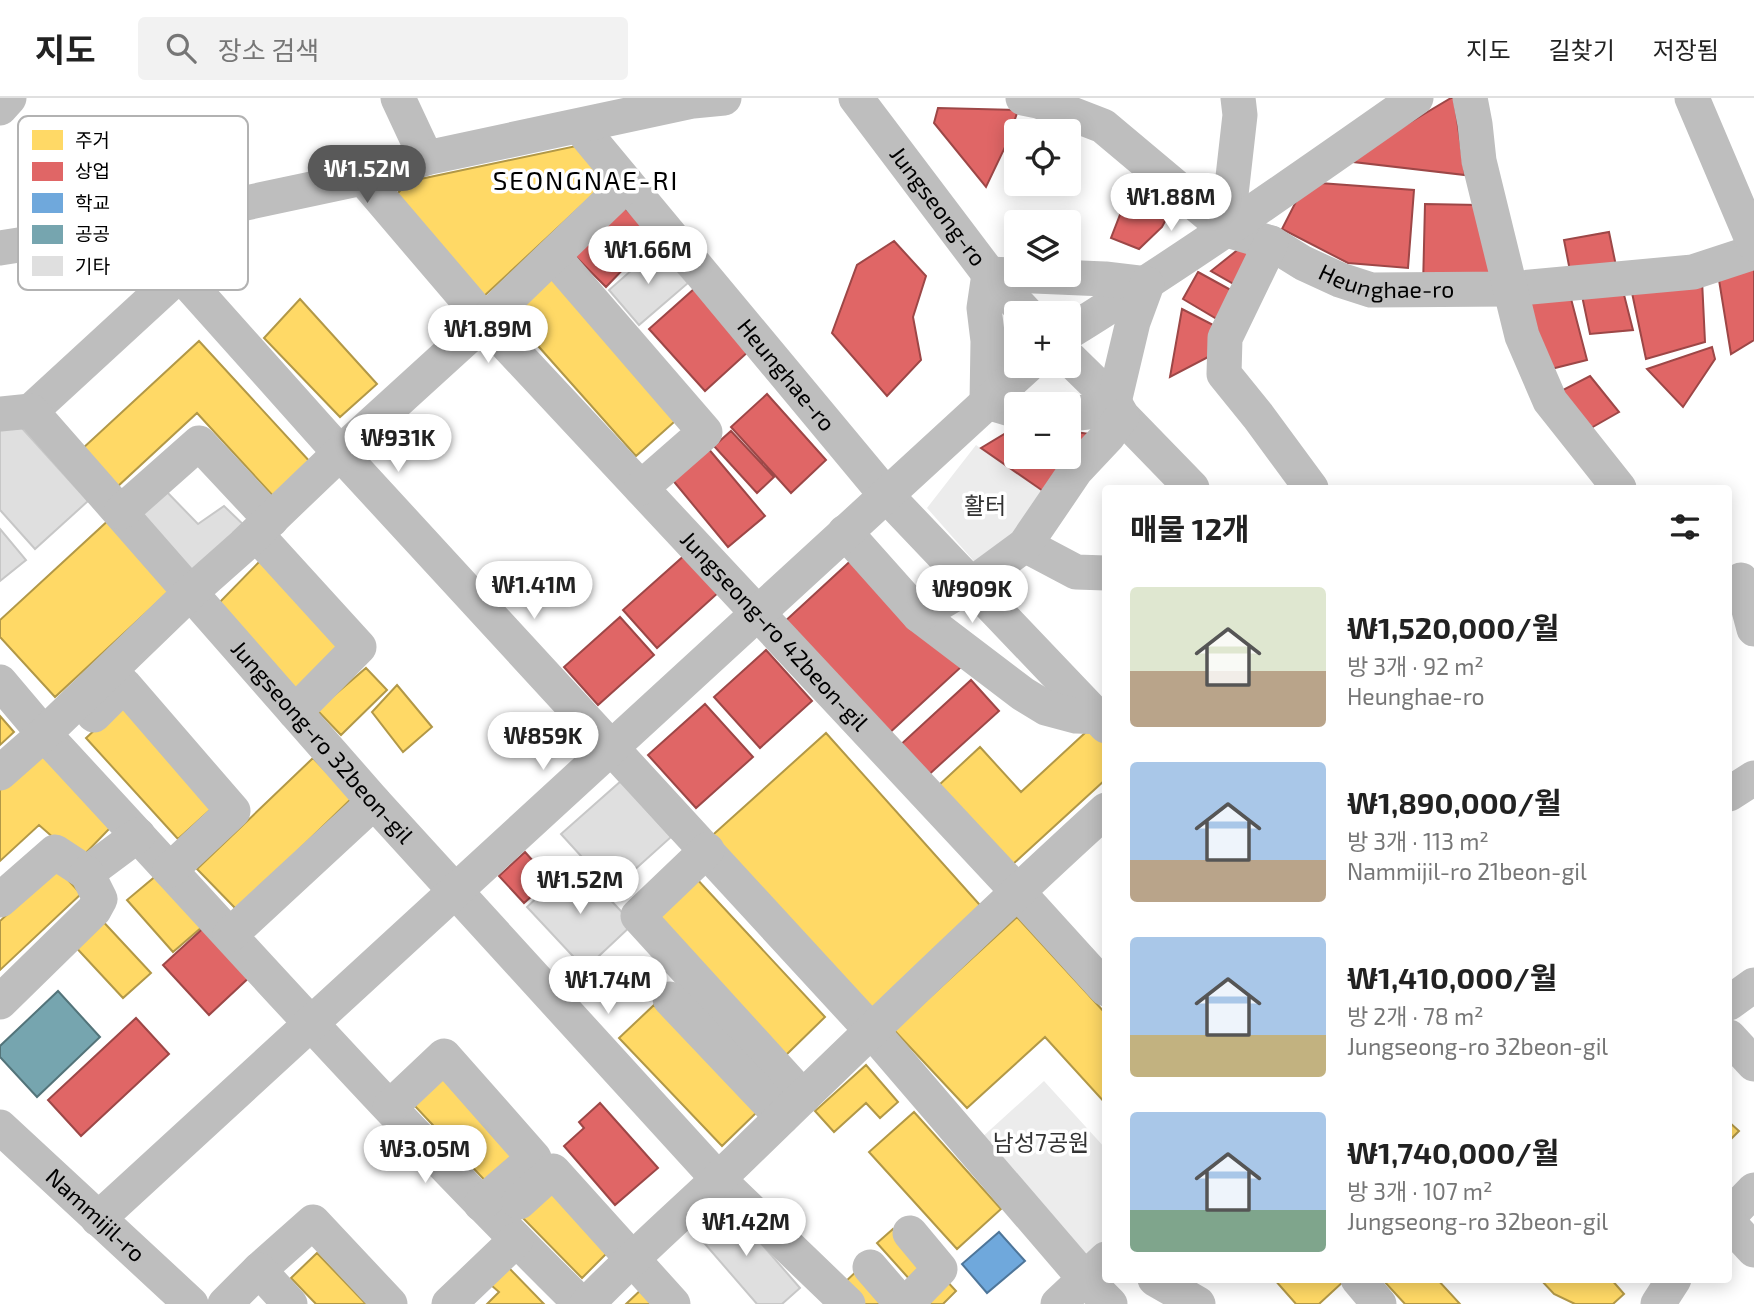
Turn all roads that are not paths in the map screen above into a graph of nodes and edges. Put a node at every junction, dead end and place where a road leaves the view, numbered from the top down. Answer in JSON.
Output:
{"nodes":[{"id":1,"x":9,"y":98,"type":"edge"},
{"id":2,"x":398,"y":98,"type":"edge"},
{"id":3,"x":724,"y":98,"type":"edge"},
{"id":4,"x":856,"y":98,"type":"edge"},
{"id":5,"x":1023,"y":98,"type":"edge"},
{"id":6,"x":1238,"y":98,"type":"edge"},
{"id":7,"x":1416,"y":98,"type":"edge"},
{"id":8,"x":1470,"y":98,"type":"edge"},
{"id":9,"x":1692,"y":98,"type":"edge"},
{"id":10,"x":0,"y":108,"type":"edge"},
{"id":11,"x":579,"y":126,"type":"junction"},
{"id":12,"x":426,"y":158,"type":"junction"},
{"id":13,"x":363,"y":177,"type":"junction"},
{"id":14,"x":627,"y":184,"type":"junction"},
{"id":15,"x":248,"y":202,"type":"edge"},
{"id":16,"x":1227,"y":230,"type":"junction"},
{"id":17,"x":1271,"y":243,"type":"junction"},
{"id":18,"x":1754,"y":244,"type":"edge"},
{"id":19,"x":18,"y":245,"type":"edge"},
{"id":20,"x":0,"y":248,"type":"edge"},
{"id":21,"x":1754,"y":252,"type":"edge"},
{"id":22,"x":553,"y":256,"type":"junction"},
{"id":23,"x":989,"y":274,"type":"junction"},
{"id":24,"x":1147,"y":284,"type":"junction"},
{"id":25,"x":1510,"y":289,"type":"junction"},
{"id":26,"x":161,"y":290,"type":"edge"},
{"id":27,"x":194,"y":290,"type":"edge"},
{"id":28,"x":1015,"y":301,"type":"edge"},
{"id":29,"x":485,"y":321,"type":"junction"},
{"id":30,"x":1081,"y":325,"type":"edge"},
{"id":31,"x":1081,"y":370,"type":"edge"},
{"id":32,"x":1020,"y":378,"type":"edge"},
{"id":33,"x":1002,"y":406,"type":"edge"},
{"id":34,"x":1118,"y":409,"type":"junction"},
{"id":35,"x":15,"y":412,"type":"edge"},
{"id":36,"x":1081,"y":413,"type":"edge"},
{"id":37,"x":340,"y":453,"type":"junction"},
{"id":38,"x":1189,"y":485,"type":"edge"},
{"id":39,"x":1309,"y":485,"type":"edge"},
{"id":40,"x":1617,"y":485,"type":"edge"},
{"id":41,"x":641,"y":488,"type":"junction"},
{"id":42,"x":886,"y":495,"type":"junction"},
{"id":43,"x":121,"y":512,"type":"junction"},
{"id":44,"x":263,"y":527,"type":"junction"},
{"id":45,"x":845,"y":532,"type":"junction"},
{"id":46,"x":1025,"y":545,"type":"junction"},
{"id":47,"x":1102,"y":573,"type":"edge"},
{"id":48,"x":1741,"y":575,"type":"edge"},
{"id":49,"x":972,"y":584,"type":"junction"},
{"id":50,"x":191,"y":592,"type":"junction"},
{"id":51,"x":758,"y":613,"type":"junction"},
{"id":52,"x":919,"y":615,"type":"junction"},
{"id":53,"x":1754,"y":629,"type":"edge"},
{"id":54,"x":0,"y":682,"type":"edge"},
{"id":55,"x":0,"y":710,"type":"edge"},
{"id":56,"x":295,"y":712,"type":"junction"},
{"id":57,"x":1102,"y":719,"type":"edge"},
{"id":58,"x":1102,"y":720,"type":"edge"},
{"id":59,"x":612,"y":746,"type":"junction"},
{"id":60,"x":30,"y":749,"type":"edge"},
{"id":61,"x":1754,"y":778,"type":"edge"},
{"id":62,"x":1732,"y":792,"type":"edge"},
{"id":63,"x":374,"y":802,"type":"junction"},
{"id":64,"x":1102,"y":814,"type":"edge"},
{"id":65,"x":138,"y":835,"type":"junction"},
{"id":66,"x":707,"y":850,"type":"junction"},
{"id":67,"x":177,"y":863,"type":"junction"},
{"id":68,"x":88,"y":873,"type":"junction"},
{"id":69,"x":456,"y":891,"type":"junction"},
{"id":70,"x":1017,"y":891,"type":"junction"},
{"id":71,"x":0,"y":900,"type":"edge"},
{"id":72,"x":230,"y":935,"type":"junction"},
{"id":73,"x":1102,"y":985,"type":"edge"},
{"id":74,"x":1754,"y":985,"type":"edge"},
{"id":75,"x":670,"y":999,"type":"dead end"},
{"id":76,"x":1732,"y":1001,"type":"edge"},
{"id":77,"x":0,"y":1002,"type":"edge"},
{"id":78,"x":312,"y":1023,"type":"junction"},
{"id":79,"x":871,"y":1030,"type":"junction"},
{"id":80,"x":1732,"y":1040,"type":"edge"},
{"id":81,"x":1754,"y":1064,"type":"edge"},
{"id":82,"x":390,"y":1107,"type":"junction"},
{"id":83,"x":792,"y":1107,"type":"junction"},
{"id":84,"x":0,"y":1127,"type":"edge"},
{"id":85,"x":718,"y":1179,"type":"junction"},
{"id":86,"x":1754,"y":1190,"type":"edge"},
{"id":87,"x":1732,"y":1213,"type":"edge"},
{"id":88,"x":98,"y":1219,"type":"junction"},
{"id":89,"x":498,"y":1221,"type":"junction"},
{"id":90,"x":1732,"y":1226,"type":"edge"},
{"id":91,"x":909,"y":1233,"type":"dead end"},
{"id":92,"x":1754,"y":1250,"type":"edge"},
{"id":93,"x":632,"y":1257,"type":"junction"},
{"id":94,"x":870,"y":1267,"type":"dead end"},
{"id":95,"x":1096,"y":1269,"type":"edge"},
{"id":96,"x":259,"y":1270,"type":"junction"},
{"id":97,"x":1162,"y":1283,"type":"edge"},
{"id":98,"x":1361,"y":1283,"type":"edge"},
{"id":99,"x":191,"y":1304,"type":"edge"},
{"id":100,"x":225,"y":1304,"type":"edge"},
{"id":101,"x":290,"y":1304,"type":"edge"},
{"id":102,"x":390,"y":1304,"type":"edge"},
{"id":103,"x":449,"y":1304,"type":"edge"},
{"id":104,"x":581,"y":1304,"type":"edge"},
{"id":105,"x":587,"y":1304,"type":"edge"},
{"id":106,"x":673,"y":1304,"type":"edge"},
{"id":107,"x":847,"y":1304,"type":"edge"},
{"id":108,"x":904,"y":1304,"type":"edge"},
{"id":109,"x":1058,"y":1304,"type":"edge"},
{"id":110,"x":1111,"y":1304,"type":"edge"},
{"id":111,"x":1198,"y":1304,"type":"edge"},
{"id":112,"x":1379,"y":1304,"type":"edge"}],
"edges":[{"from":1,"to":10,"type":"street"},
{"from":2,"to":12,"type":"street"},
{"from":3,"to":11,"type":"street"},
{"from":4,"to":23,"type":"street","name":"Jungseong-ro"},
{"from":5,"to":16,"type":"street","name":"Heunghae-ro"},
{"from":6,"to":16,"type":"street"},
{"from":7,"to":16,"type":"street"},
{"from":8,"to":25,"type":"street"},
{"from":9,"to":18,"type":"street"},
{"from":11,"to":12,"type":"street"},
{"from":11,"to":14,"type":"street","name":"Heunghae-ro"},
{"from":12,"to":13,"type":"street"},
{"from":13,"to":15,"type":"street"},
{"from":13,"to":29,"type":"street","name":"Jungseong-ro 42beon-gil"},
{"from":14,"to":22,"type":"street"},
{"from":14,"to":42,"type":"street","name":"Heunghae-ro"},
{"from":16,"to":17,"type":"street","name":"Heunghae-ro"},
{"from":16,"to":24,"type":"street"},
{"from":17,"to":25,"type":"street","name":"Heunghae-ro"},
{"from":17,"to":39,"type":"street"},
{"from":19,"to":20,"type":"street"},
{"from":21,"to":25,"type":"street","name":"Heunghae-ro"},
{"from":22,"to":29,"type":"street"},
{"from":22,"to":41,"type":"street"},
{"from":23,"to":24,"type":"street"},
{"from":23,"to":28,"type":"street","name":"Jungseong-ro"},
{"from":23,"to":33,"type":"street"},
{"from":24,"to":30,"type":"street"},
{"from":24,"to":34,"type":"street"},
{"from":25,"to":40,"type":"street"},
{"from":26,"to":35,"type":"street"},
{"from":27,"to":37,"type":"street"},
{"from":29,"to":37,"type":"street"},
{"from":29,"to":41,"type":"street","name":"Jungseong-ro 42beon-gil"},
{"from":31,"to":34,"type":"street"},
{"from":32,"to":33,"type":"street"},
{"from":33,"to":42,"type":"street"},
{"from":34,"to":36,"type":"street"},
{"from":34,"to":38,"type":"street"},
{"from":34,"to":46,"type":"street"},
{"from":35,"to":43,"type":"street","name":"Jungseong-ro 32beon-gil"},
{"from":37,"to":44,"type":"street"},
{"from":37,"to":59,"type":"street"},
{"from":41,"to":51,"type":"street","name":"Jungseong-ro 42beon-gil"},
{"from":42,"to":45,"type":"street"},
{"from":42,"to":49,"type":"street"},
{"from":43,"to":44,"type":"street"},
{"from":43,"to":50,"type":"street","name":"Jungseong-ro 32beon-gil"},
{"from":44,"to":50,"type":"street"},
{"from":44,"to":56,"type":"street"},
{"from":45,"to":51,"type":"street"},
{"from":45,"to":52,"type":"street"},
{"from":46,"to":47,"type":"street"},
{"from":46,"to":49,"type":"street"},
{"from":48,"to":53,"type":"street"},
{"from":49,"to":52,"type":"street"},
{"from":49,"to":57,"type":"street"},
{"from":50,"to":56,"type":"street","name":"Jungseong-ro 32beon-gil"},
{"from":50,"to":60,"type":"street"},
{"from":51,"to":59,"type":"street"},
{"from":51,"to":70,"type":"street","name":"Jungseong-ro 42beon-gil"},
{"from":52,"to":58,"type":"street"},
{"from":54,"to":60,"type":"street"},
{"from":55,"to":60,"type":"street"},
{"from":56,"to":63,"type":"street","name":"Jungseong-ro 32beon-gil"},
{"from":59,"to":66,"type":"street"},
{"from":59,"to":69,"type":"street"},
{"from":60,"to":65,"type":"street"},
{"from":60,"to":67,"type":"street"},
{"from":60,"to":67,"type":"street"},
{"from":61,"to":62,"type":"street"},
{"from":63,"to":69,"type":"street","name":"Jungseong-ro 32beon-gil"},
{"from":63,"to":72,"type":"street"},
{"from":64,"to":70,"type":"street"},
{"from":65,"to":67,"type":"street"},
{"from":65,"to":68,"type":"street"},
{"from":66,"to":79,"type":"street"},
{"from":66,"to":83,"type":"street"},
{"from":67,"to":72,"type":"street"},
{"from":68,"to":71,"type":"street"},
{"from":68,"to":77,"type":"street"},
{"from":69,"to":78,"type":"street"},
{"from":69,"to":85,"type":"street","name":"Jungseong-ro 32beon-gil"},
{"from":70,"to":73,"type":"street","name":"Jungseong-ro 42beon-gil"},
{"from":70,"to":79,"type":"street"},
{"from":72,"to":78,"type":"street"},
{"from":74,"to":76,"type":"street"},
{"from":75,"to":83,"type":"street"},
{"from":78,"to":82,"type":"street"},
{"from":78,"to":88,"type":"street"},
{"from":79,"to":83,"type":"street"},
{"from":79,"to":95,"type":"street"},
{"from":80,"to":81,"type":"street"},
{"from":82,"to":89,"type":"street"},
{"from":82,"to":89,"type":"street"},
{"from":83,"to":85,"type":"street"},
{"from":84,"to":88,"type":"street","name":"Nammijil-ro"},
{"from":85,"to":93,"type":"street"},
{"from":85,"to":107,"type":"street","name":"Jungseong-ro 32beon-gil"},
{"from":86,"to":87,"type":"street"},
{"from":88,"to":99,"type":"street","name":"Nammijil-ro"},
{"from":89,"to":93,"type":"street"},
{"from":89,"to":103,"type":"street"},
{"from":89,"to":104,"type":"street"},
{"from":90,"to":92,"type":"street"},
{"from":91,"to":108,"type":"street"},
{"from":93,"to":105,"type":"street"},
{"from":93,"to":106,"type":"street"},
{"from":94,"to":108,"type":"street"},
{"from":95,"to":109,"type":"street"},
{"from":95,"to":110,"type":"street"},
{"from":96,"to":100,"type":"street"},
{"from":96,"to":101,"type":"street"},
{"from":96,"to":102,"type":"street"},
{"from":97,"to":111,"type":"street"},
{"from":98,"to":112,"type":"street"}]}
